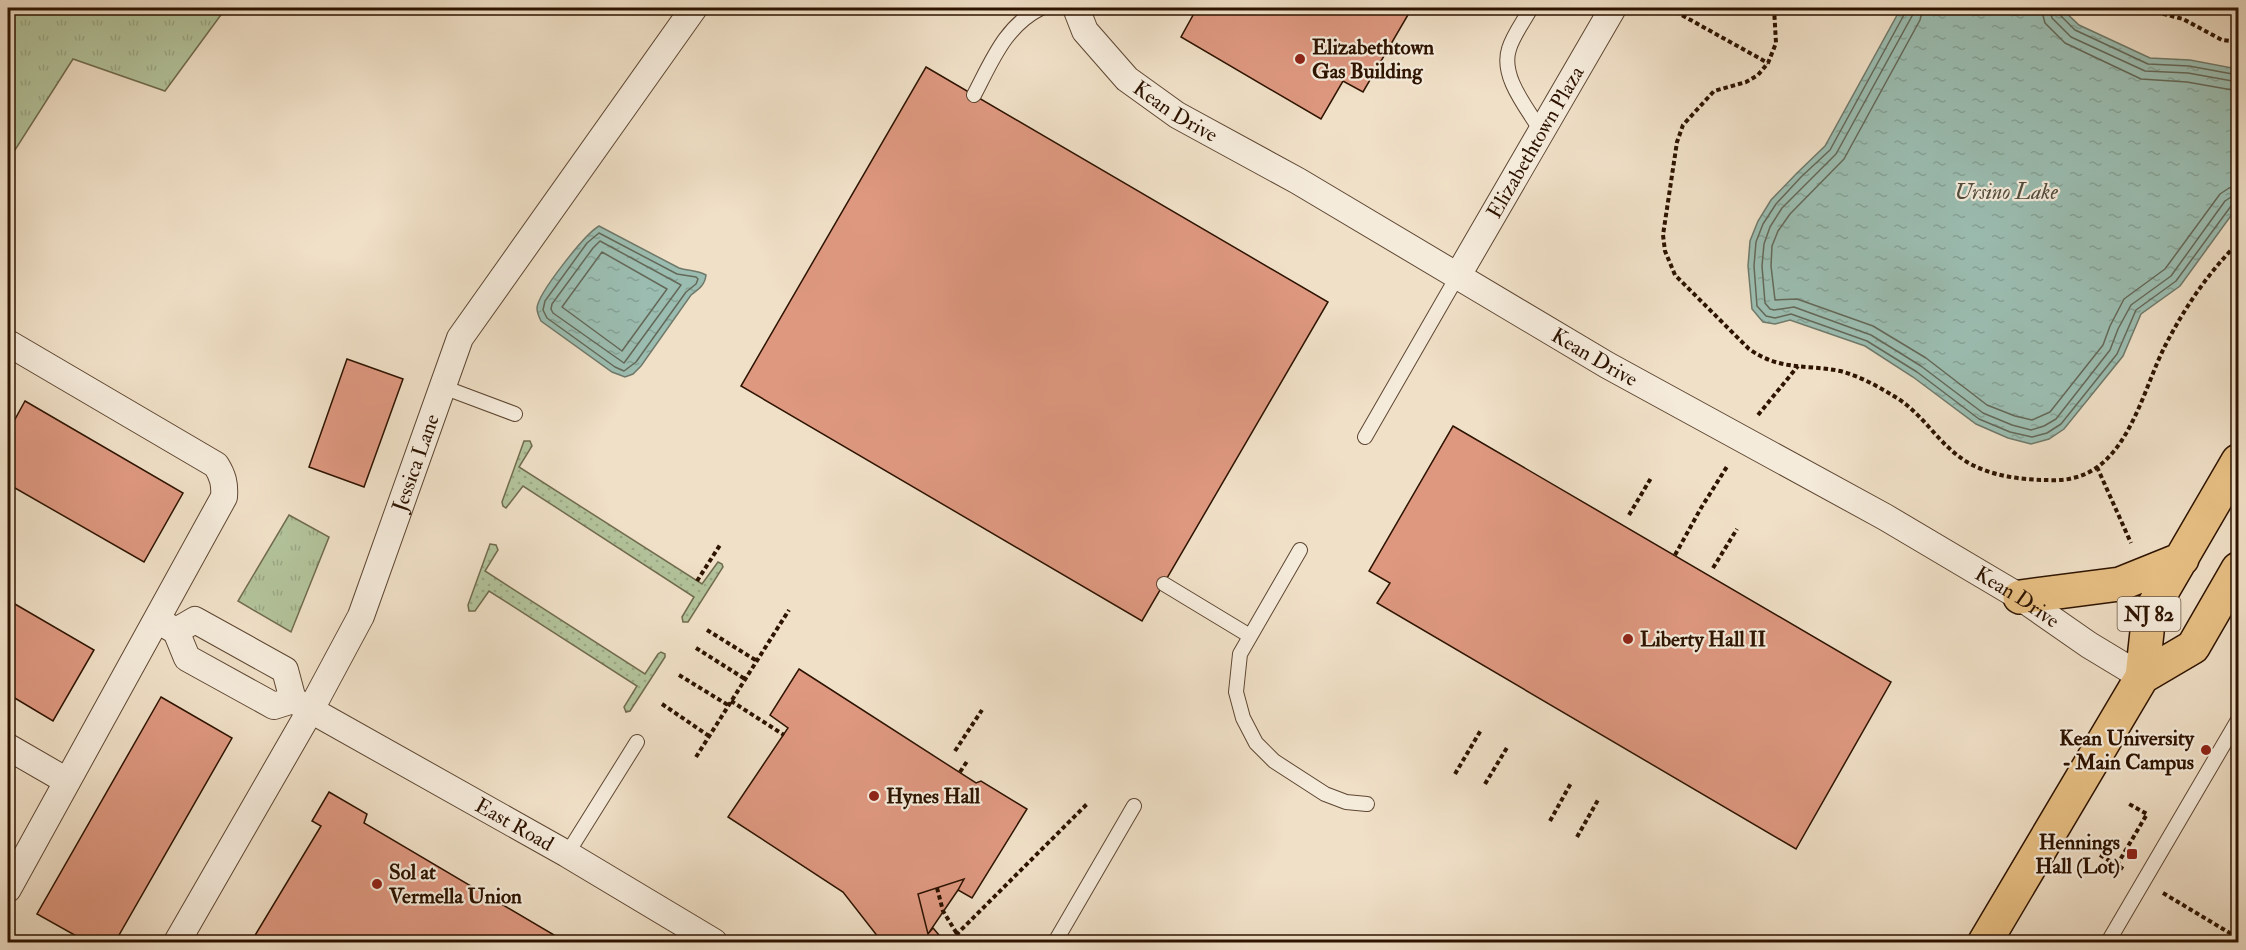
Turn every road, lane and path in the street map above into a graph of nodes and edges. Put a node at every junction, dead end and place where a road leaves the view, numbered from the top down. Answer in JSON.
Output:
{"nodes":[{"id":1,"x":694,"y":8,"type":"edge"},
{"id":2,"x":1041,"y":8,"type":"edge"},
{"id":3,"x":1076,"y":8,"type":"edge"},
{"id":4,"x":1531,"y":8,"type":"edge"},
{"id":5,"x":1613,"y":8,"type":"edge"},
{"id":6,"x":1669,"y":8,"type":"edge"},
{"id":7,"x":1774,"y":8,"type":"edge"},
{"id":8,"x":2141,"y":8,"type":"edge"},
{"id":9,"x":2238,"y":42,"type":"edge"},
{"id":10,"x":1768,"y":63,"type":"junction"},
{"id":11,"x":974,"y":95,"type":"dead end"},
{"id":12,"x":1542,"y":131,"type":"junction"},
{"id":13,"x":2238,"y":243,"type":"edge"},
{"id":14,"x":1457,"y":277,"type":"junction"},
{"id":15,"x":8,"y":343,"type":"edge"},
{"id":16,"x":1798,"y":366,"type":"junction"},
{"id":17,"x":443,"y":387,"type":"junction"},
{"id":18,"x":514,"y":414,"type":"dead end"},
{"id":19,"x":1365,"y":437,"type":"dead end"},
{"id":20,"x":1743,"y":440,"type":"junction"},
{"id":21,"x":2238,"y":461,"type":"edge"},
{"id":22,"x":2097,"y":467,"type":"junction"},
{"id":23,"x":1651,"y":478,"type":"dead end"},
{"id":24,"x":1629,"y":515,"type":"dead end"},
{"id":25,"x":1737,"y":529,"type":"dead end"},
{"id":26,"x":720,"y":545,"type":"dead end"},
{"id":27,"x":2132,"y":546,"type":"dead end"},
{"id":28,"x":1300,"y":550,"type":"dead end"},
{"id":29,"x":1675,"y":555,"type":"dead end"},
{"id":30,"x":2182,"y":559,"type":"junction"},
{"id":31,"x":1713,"y":568,"type":"dead end"},
{"id":32,"x":2238,"y":569,"type":"edge"},
{"id":33,"x":697,"y":581,"type":"dead end"},
{"id":34,"x":1164,"y":584,"type":"dead end"},
{"id":35,"x":2020,"y":597,"type":"junction"},
{"id":36,"x":789,"y":610,"type":"dead end"},
{"id":37,"x":166,"y":626,"type":"junction"},
{"id":38,"x":707,"y":630,"type":"dead end"},
{"id":39,"x":1251,"y":636,"type":"junction"},
{"id":40,"x":696,"y":648,"type":"dead end"},
{"id":41,"x":757,"y":661,"type":"junction"},
{"id":42,"x":679,"y":675,"type":"dead end"},
{"id":43,"x":2142,"y":677,"type":"junction"},
{"id":44,"x":745,"y":679,"type":"junction"},
{"id":45,"x":730,"y":703,"type":"junction"},
{"id":46,"x":662,"y":704,"type":"dead end"},
{"id":47,"x":301,"y":706,"type":"junction"},
{"id":48,"x":982,"y":710,"type":"dead end"},
{"id":49,"x":2238,"y":720,"type":"edge"},
{"id":50,"x":1481,"y":730,"type":"dead end"},
{"id":51,"x":784,"y":735,"type":"dead end"},
{"id":52,"x":709,"y":736,"type":"junction"},
{"id":53,"x":637,"y":742,"type":"dead end"},
{"id":54,"x":1508,"y":746,"type":"dead end"},
{"id":55,"x":8,"y":747,"type":"edge"},
{"id":56,"x":955,"y":751,"type":"dead end"},
{"id":57,"x":696,"y":757,"type":"dead end"},
{"id":58,"x":968,"y":760,"type":"dead end"},
{"id":59,"x":960,"y":772,"type":"dead end"},
{"id":60,"x":1455,"y":774,"type":"dead end"},
{"id":61,"x":67,"y":781,"type":"junction"},
{"id":62,"x":1571,"y":783,"type":"dead end"},
{"id":63,"x":1485,"y":784,"type":"dead end"},
{"id":64,"x":1598,"y":800,"type":"dead end"},
{"id":65,"x":1088,"y":803,"type":"dead end"},
{"id":66,"x":1367,"y":804,"type":"dead end"},
{"id":67,"x":2130,"y":804,"type":"dead end"},
{"id":68,"x":1134,"y":806,"type":"dead end"},
{"id":69,"x":1550,"y":821,"type":"dead end"},
{"id":70,"x":1576,"y":837,"type":"dead end"},
{"id":71,"x":567,"y":854,"type":"junction"},
{"id":72,"x":2100,"y":855,"type":"dead end"},
{"id":73,"x":2117,"y":865,"type":"junction"},
{"id":74,"x":2131,"y":873,"type":"dead end"},
{"id":75,"x":937,"y":888,"type":"dead end"},
{"id":76,"x":2155,"y":888,"type":"dead end"},
{"id":77,"x":8,"y":889,"type":"edge"},
{"id":78,"x":956,"y":935,"type":"junction"},
{"id":79,"x":2238,"y":938,"type":"edge"},
{"id":80,"x":177,"y":942,"type":"edge"},
{"id":81,"x":714,"y":942,"type":"edge"},
{"id":82,"x":962,"y":942,"type":"edge"},
{"id":83,"x":1055,"y":942,"type":"edge"},
{"id":84,"x":1985,"y":942,"type":"edge"},
{"id":85,"x":2108,"y":942,"type":"edge"}],
"edges":[{"from":1,"to":17,"type":"street","name":"Jessica Lane"},
{"from":2,"to":11,"type":"lane"},
{"from":3,"to":14,"type":"street","name":"Kean Drive"},
{"from":4,"to":12,"type":"lane"},
{"from":5,"to":12,"type":"street","name":"Elizabethtown Plaza"},
{"from":6,"to":10,"type":"path"},
{"from":7,"to":10,"type":"path"},
{"from":8,"to":9,"type":"path"},
{"from":10,"to":16,"type":"path"},
{"from":12,"to":14,"type":"street","name":"Elizabethtown Plaza"},
{"from":13,"to":22,"type":"path"},
{"from":14,"to":19,"type":"lane"},
{"from":14,"to":20,"type":"street","name":"Kean Drive"},
{"from":15,"to":37,"type":"street"},
{"from":16,"to":20,"type":"path"},
{"from":16,"to":22,"type":"path"},
{"from":17,"to":18,"type":"lane"},
{"from":17,"to":47,"type":"street","name":"Jessica Lane"},
{"from":20,"to":29,"type":"path"},
{"from":20,"to":35,"type":"street","name":"Kean Drive"},
{"from":21,"to":30,"type":"main road","number":"NJ 82"},
{"from":22,"to":27,"type":"path"},
{"from":23,"to":24,"type":"path"},
{"from":25,"to":31,"type":"path"},
{"from":26,"to":33,"type":"path"},
{"from":28,"to":39,"type":"lane"},
{"from":30,"to":35,"type":"main road"},
{"from":30,"to":43,"type":"main road","number":"NJ 82"},
{"from":32,"to":43,"type":"main road","number":"NJ 82"},
{"from":34,"to":39,"type":"lane"},
{"from":35,"to":43,"type":"street","name":"Kean Drive"},
{"from":36,"to":41,"type":"path"},
{"from":37,"to":47,"type":"street"},
{"from":37,"to":47,"type":"street"},
{"from":37,"to":61,"type":"street"},
{"from":38,"to":41,"type":"path"},
{"from":39,"to":66,"type":"lane"},
{"from":40,"to":44,"type":"path"},
{"from":41,"to":44,"type":"path"},
{"from":42,"to":45,"type":"path"},
{"from":43,"to":84,"type":"main road","number":"NJ 82"},
{"from":44,"to":45,"type":"path"},
{"from":45,"to":51,"type":"path"},
{"from":45,"to":52,"type":"path"},
{"from":46,"to":52,"type":"path"},
{"from":47,"to":71,"type":"street","name":"East Road"},
{"from":47,"to":80,"type":"street","name":"Jessica Lane"},
{"from":48,"to":56,"type":"path"},
{"from":49,"to":85,"type":"lane"},
{"from":50,"to":60,"type":"path"},
{"from":52,"to":57,"type":"path"},
{"from":53,"to":71,"type":"lane"},
{"from":54,"to":63,"type":"path"},
{"from":55,"to":61,"type":"street"},
{"from":58,"to":59,"type":"path"},
{"from":61,"to":77,"type":"street"},
{"from":62,"to":69,"type":"path"},
{"from":64,"to":70,"type":"path"},
{"from":65,"to":78,"type":"path"},
{"from":67,"to":73,"type":"path"},
{"from":68,"to":83,"type":"lane"},
{"from":71,"to":81,"type":"street","name":"East Road"},
{"from":72,"to":73,"type":"path"},
{"from":73,"to":74,"type":"path"},
{"from":75,"to":78,"type":"path"},
{"from":76,"to":79,"type":"path"},
{"from":78,"to":82,"type":"path"}]}
